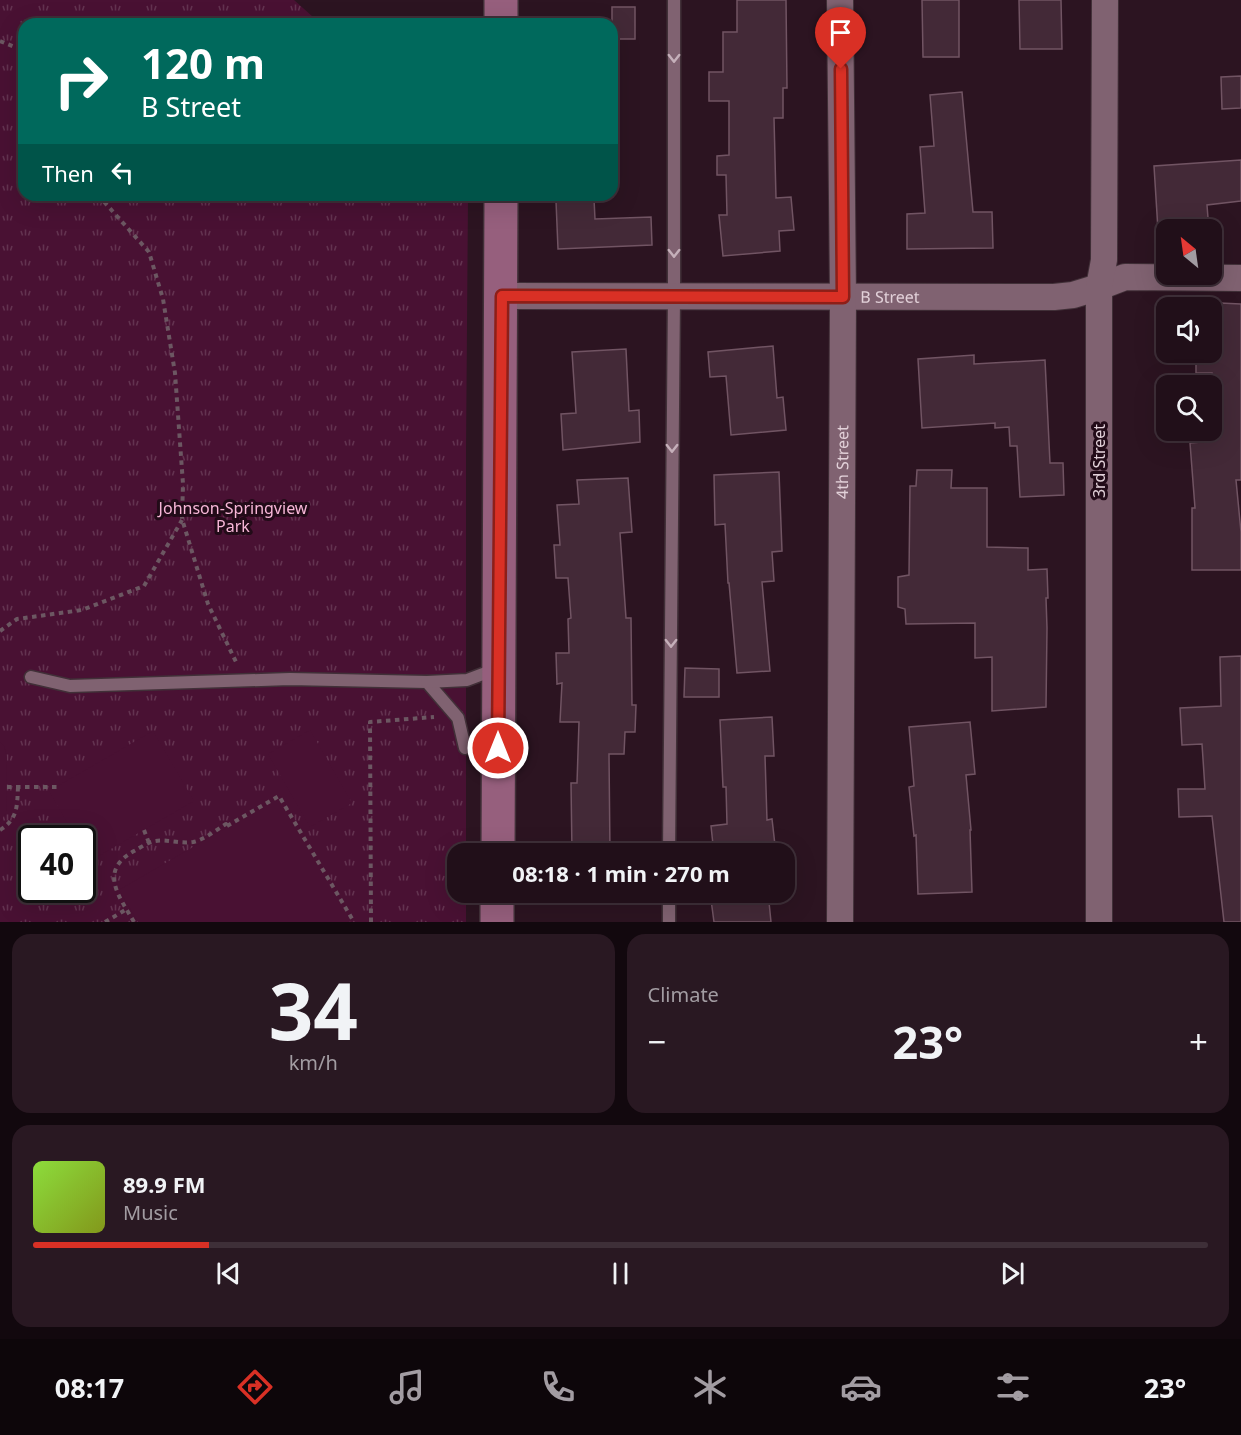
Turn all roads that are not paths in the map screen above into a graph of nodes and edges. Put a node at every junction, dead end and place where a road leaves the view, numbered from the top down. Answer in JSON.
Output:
{"nodes":[{"id":1,"x":501,"y":0,"type":"edge"},
{"id":2,"x":674,"y":0,"type":"edge"},
{"id":3,"x":840,"y":0,"type":"edge"},
{"id":4,"x":1105,"y":0,"type":"edge"},
{"id":5,"x":501,"y":18,"type":"edge"},
{"id":6,"x":501,"y":201,"type":"edge"},
{"id":7,"x":1241,"y":278,"type":"edge"},
{"id":8,"x":1100,"y":287,"type":"junction"},
{"id":9,"x":502,"y":296,"type":"junction"},
{"id":10,"x":674,"y":296,"type":"junction"},
{"id":11,"x":843,"y":297,"type":"junction"},
{"id":12,"x":498,"y":668,"type":"junction"},
{"id":13,"x":31,"y":677,"type":"dead end"},
{"id":14,"x":427,"y":682,"type":"junction"},
{"id":15,"x":465,"y":748,"type":"dead end"},
{"id":16,"x":498,"y":843,"type":"edge"},
{"id":17,"x":669,"y":843,"type":"edge"},
{"id":18,"x":497,"y":903,"type":"edge"},
{"id":19,"x":669,"y":903,"type":"edge"},
{"id":20,"x":497,"y":922,"type":"edge"},
{"id":21,"x":669,"y":922,"type":"edge"},
{"id":22,"x":840,"y":922,"type":"edge"},
{"id":23,"x":1099,"y":922,"type":"edge"}],
"edges":[{"from":1,"to":5,"type":"street"},
{"from":2,"to":10,"type":"lane","one_way":true},
{"from":3,"to":11,"type":"street","name":"4th Street"},
{"from":4,"to":8,"type":"street","name":"3rd Street"},
{"from":6,"to":9,"type":"street"},
{"from":7,"to":8,"type":"street","name":"B Street"},
{"from":8,"to":11,"type":"street","name":"B Street"},
{"from":8,"to":23,"type":"street","name":"3rd Street"},
{"from":9,"to":10,"type":"street","name":"B Street"},
{"from":9,"to":12,"type":"street"},
{"from":10,"to":11,"type":"street","name":"B Street"},
{"from":10,"to":17,"type":"lane","one_way":true},
{"from":11,"to":22,"type":"street","name":"4th Street"},
{"from":12,"to":14,"type":"lane"},
{"from":12,"to":16,"type":"street"},
{"from":13,"to":14,"type":"lane"},
{"from":14,"to":15,"type":"lane"},
{"from":18,"to":20,"type":"street"},
{"from":19,"to":21,"type":"lane"}]}
